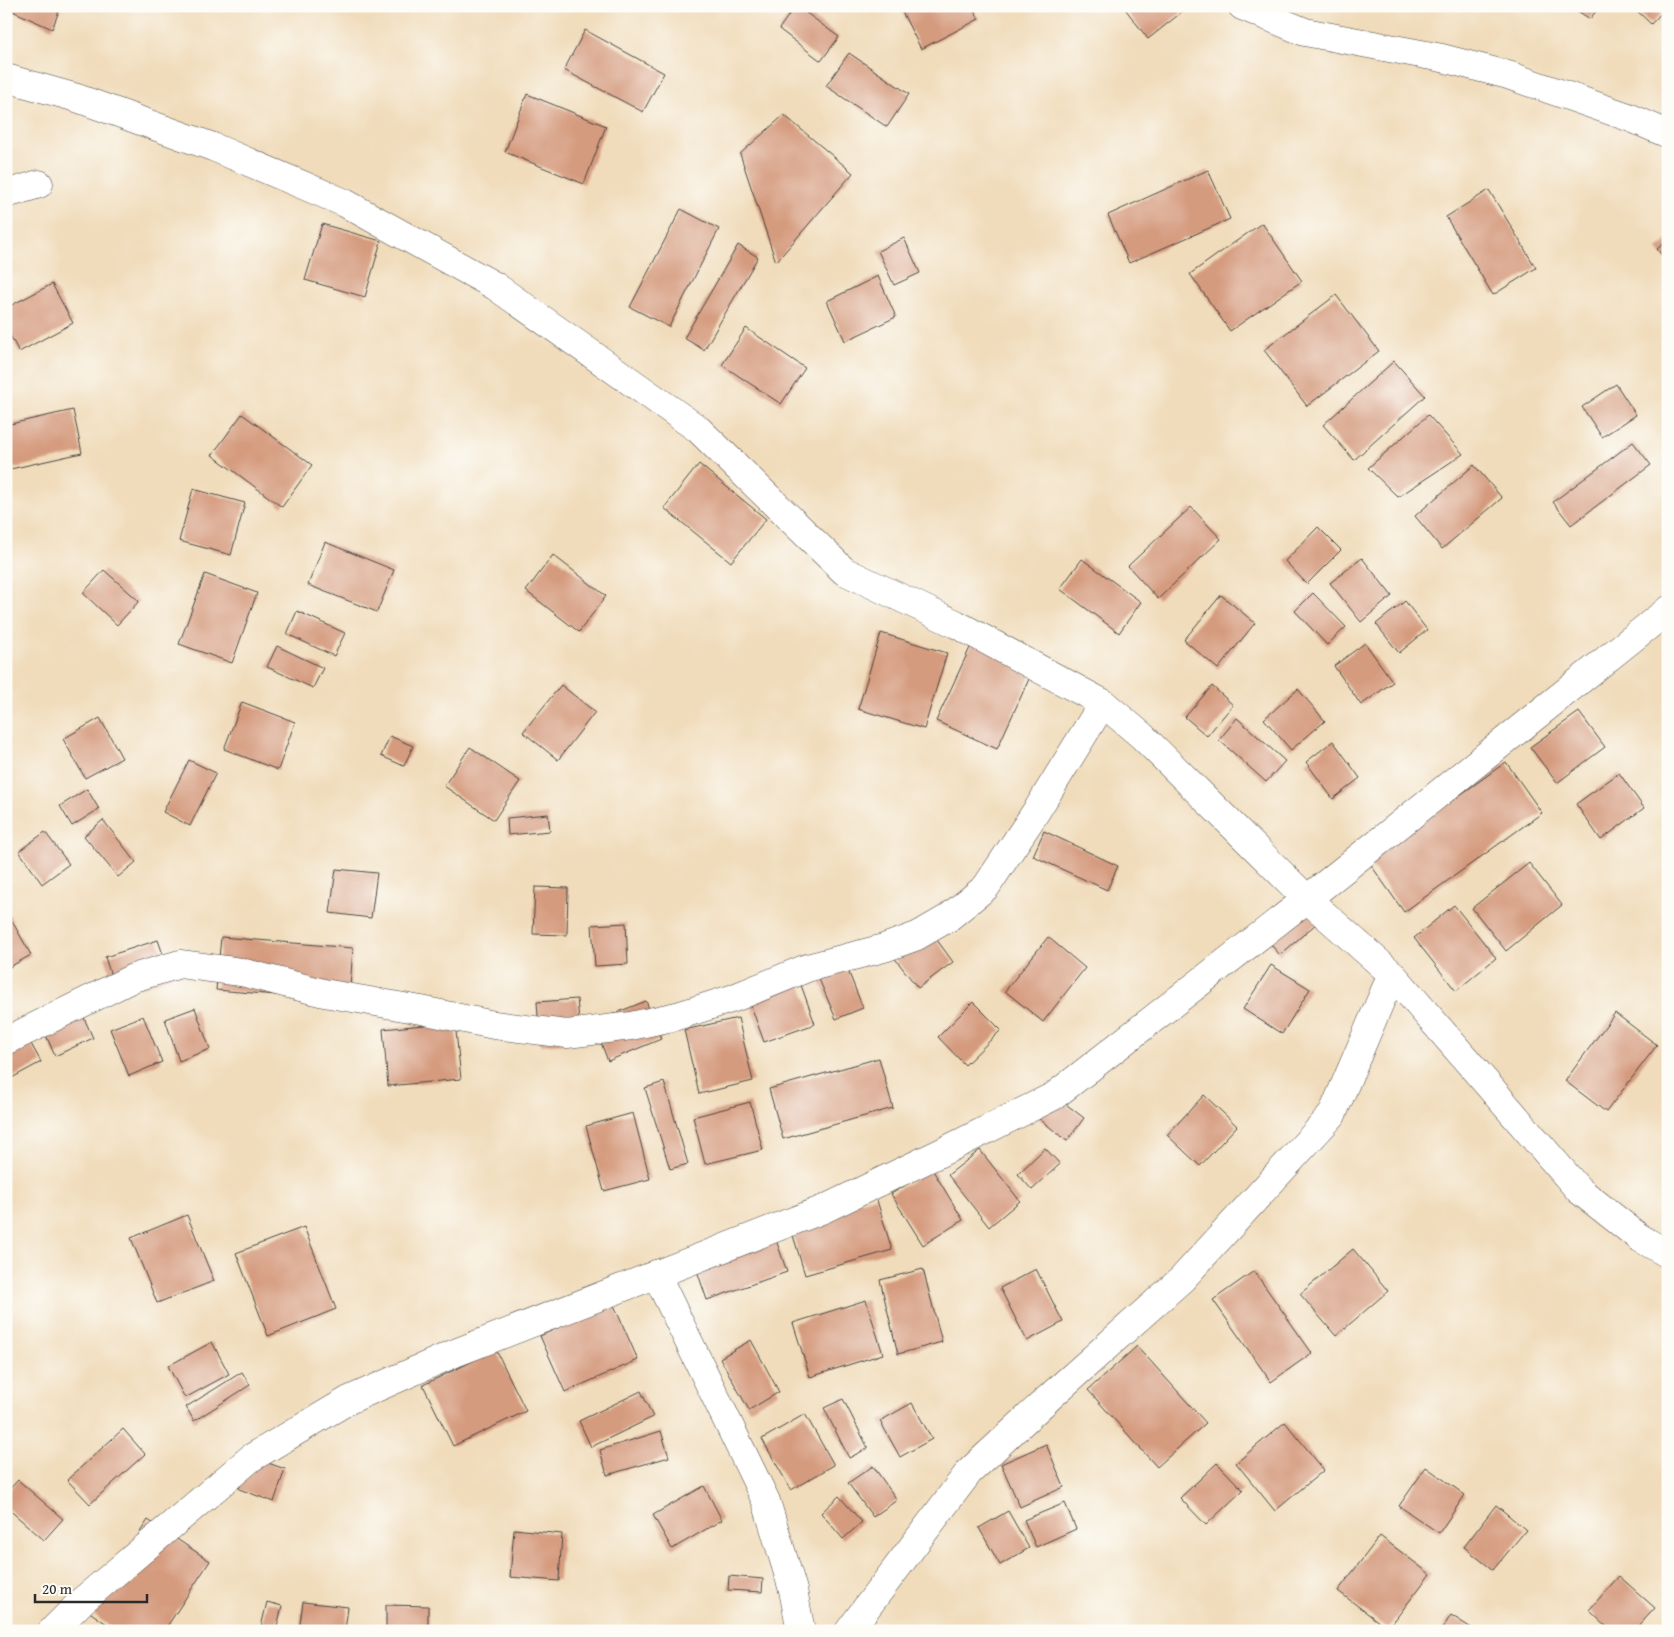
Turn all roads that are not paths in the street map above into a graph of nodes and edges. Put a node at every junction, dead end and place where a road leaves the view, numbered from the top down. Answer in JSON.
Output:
{"nodes":[{"id":1,"x":1242,"y":6,"type":"edge"},
{"id":2,"x":6,"y":78,"type":"edge"},
{"id":3,"x":1668,"y":134,"type":"edge"},
{"id":4,"x":39,"y":184,"type":"dead end"},
{"id":5,"x":6,"y":194,"type":"edge"},
{"id":6,"x":1668,"y":610,"type":"edge"},
{"id":7,"x":1103,"y":703,"type":"junction"},
{"id":8,"x":1307,"y":899,"type":"junction"},
{"id":9,"x":1392,"y":974,"type":"junction"},
{"id":10,"x":6,"y":1041,"type":"edge"},
{"id":11,"x":1668,"y":1254,"type":"edge"},
{"id":12,"x":656,"y":1274,"type":"junction"},
{"id":13,"x":52,"y":1631,"type":"edge"},
{"id":14,"x":801,"y":1631,"type":"edge"},
{"id":15,"x":849,"y":1631,"type":"edge"}],
"edges":[{"from":1,"to":3,"type":"street"},
{"from":2,"to":7,"type":"street"},
{"from":4,"to":5,"type":"street"},
{"from":6,"to":8,"type":"street"},
{"from":7,"to":8,"type":"street"},
{"from":7,"to":10,"type":"street"},
{"from":8,"to":9,"type":"street"},
{"from":8,"to":12,"type":"street"},
{"from":9,"to":11,"type":"street"},
{"from":9,"to":15,"type":"street"},
{"from":12,"to":13,"type":"street"},
{"from":12,"to":14,"type":"street"}]}
